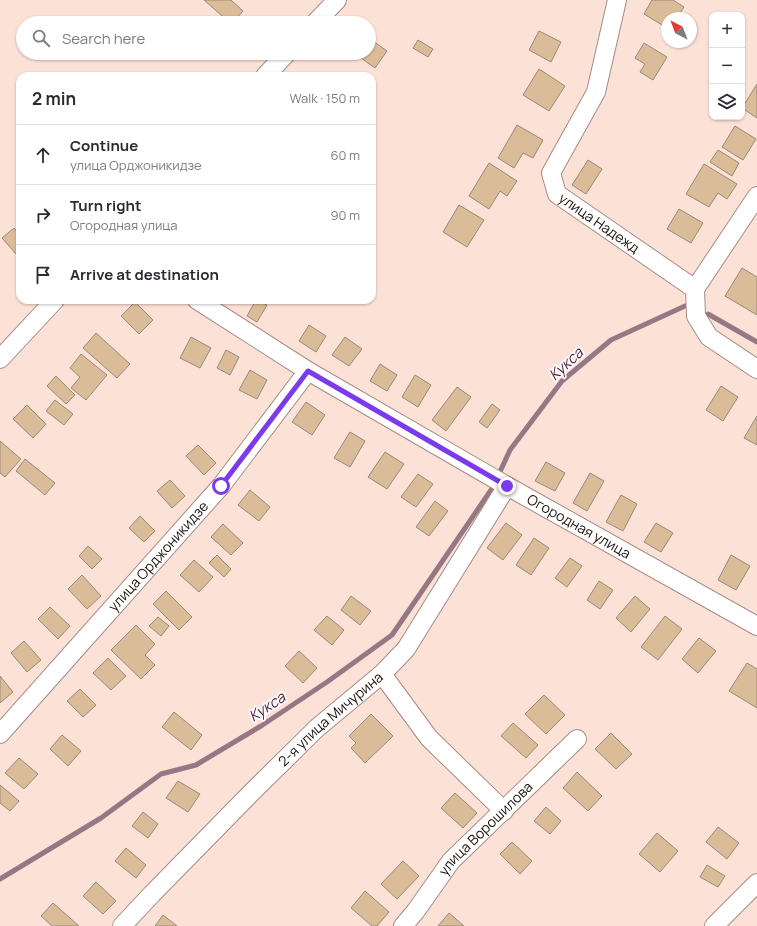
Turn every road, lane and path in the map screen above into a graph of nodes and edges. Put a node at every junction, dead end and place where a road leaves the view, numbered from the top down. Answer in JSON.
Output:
{"nodes":[{"id":1,"x":337,"y":0,"type":"edge"},
{"id":2,"x":617,"y":0,"type":"edge"},
{"id":3,"x":322,"y":16,"type":"edge"},
{"id":4,"x":280,"y":60,"type":"edge"},
{"id":5,"x":269,"y":72,"type":"edge"},
{"id":6,"x":757,"y":196,"type":"edge"},
{"id":7,"x":695,"y":289,"type":"junction"},
{"id":8,"x":51,"y":304,"type":"edge"},
{"id":9,"x":203,"y":304,"type":"edge"},
{"id":10,"x":0,"y":359,"type":"edge"},
{"id":11,"x":757,"y":369,"type":"edge"},
{"id":12,"x":308,"y":371,"type":"junction"},
{"id":13,"x":507,"y":486,"type":"junction"},
{"id":14,"x":757,"y":626,"type":"edge"},
{"id":15,"x":382,"y":674,"type":"junction"},
{"id":16,"x":0,"y":734,"type":"edge"},
{"id":17,"x":577,"y":739,"type":"dead end"},
{"id":18,"x":504,"y":811,"type":"junction"},
{"id":19,"x":757,"y":883,"type":"edge"},
{"id":20,"x":122,"y":926,"type":"edge"},
{"id":21,"x":403,"y":926,"type":"edge"},
{"id":22,"x":714,"y":926,"type":"edge"}],
"edges":[{"from":1,"to":3,"type":"street"},
{"from":2,"to":7,"type":"street","name":"улица Надежд"},
{"from":4,"to":5,"type":"street"},
{"from":6,"to":7,"type":"street"},
{"from":7,"to":11,"type":"street"},
{"from":8,"to":10,"type":"street"},
{"from":9,"to":12,"type":"street","name":"Огородная улица"},
{"from":12,"to":13,"type":"street","name":"Огородная улица"},
{"from":12,"to":16,"type":"street","name":"улица Орджоникидзе"},
{"from":13,"to":14,"type":"street","name":"Огородная улица"},
{"from":13,"to":15,"type":"street","name":"2-я улица Мичурина"},
{"from":15,"to":18,"type":"street"},
{"from":15,"to":20,"type":"street","name":"2-я улица Мичурина"},
{"from":17,"to":18,"type":"street","name":"улица Ворошилова"},
{"from":18,"to":21,"type":"street","name":"улица Ворошилова"},
{"from":19,"to":22,"type":"street"}]}
